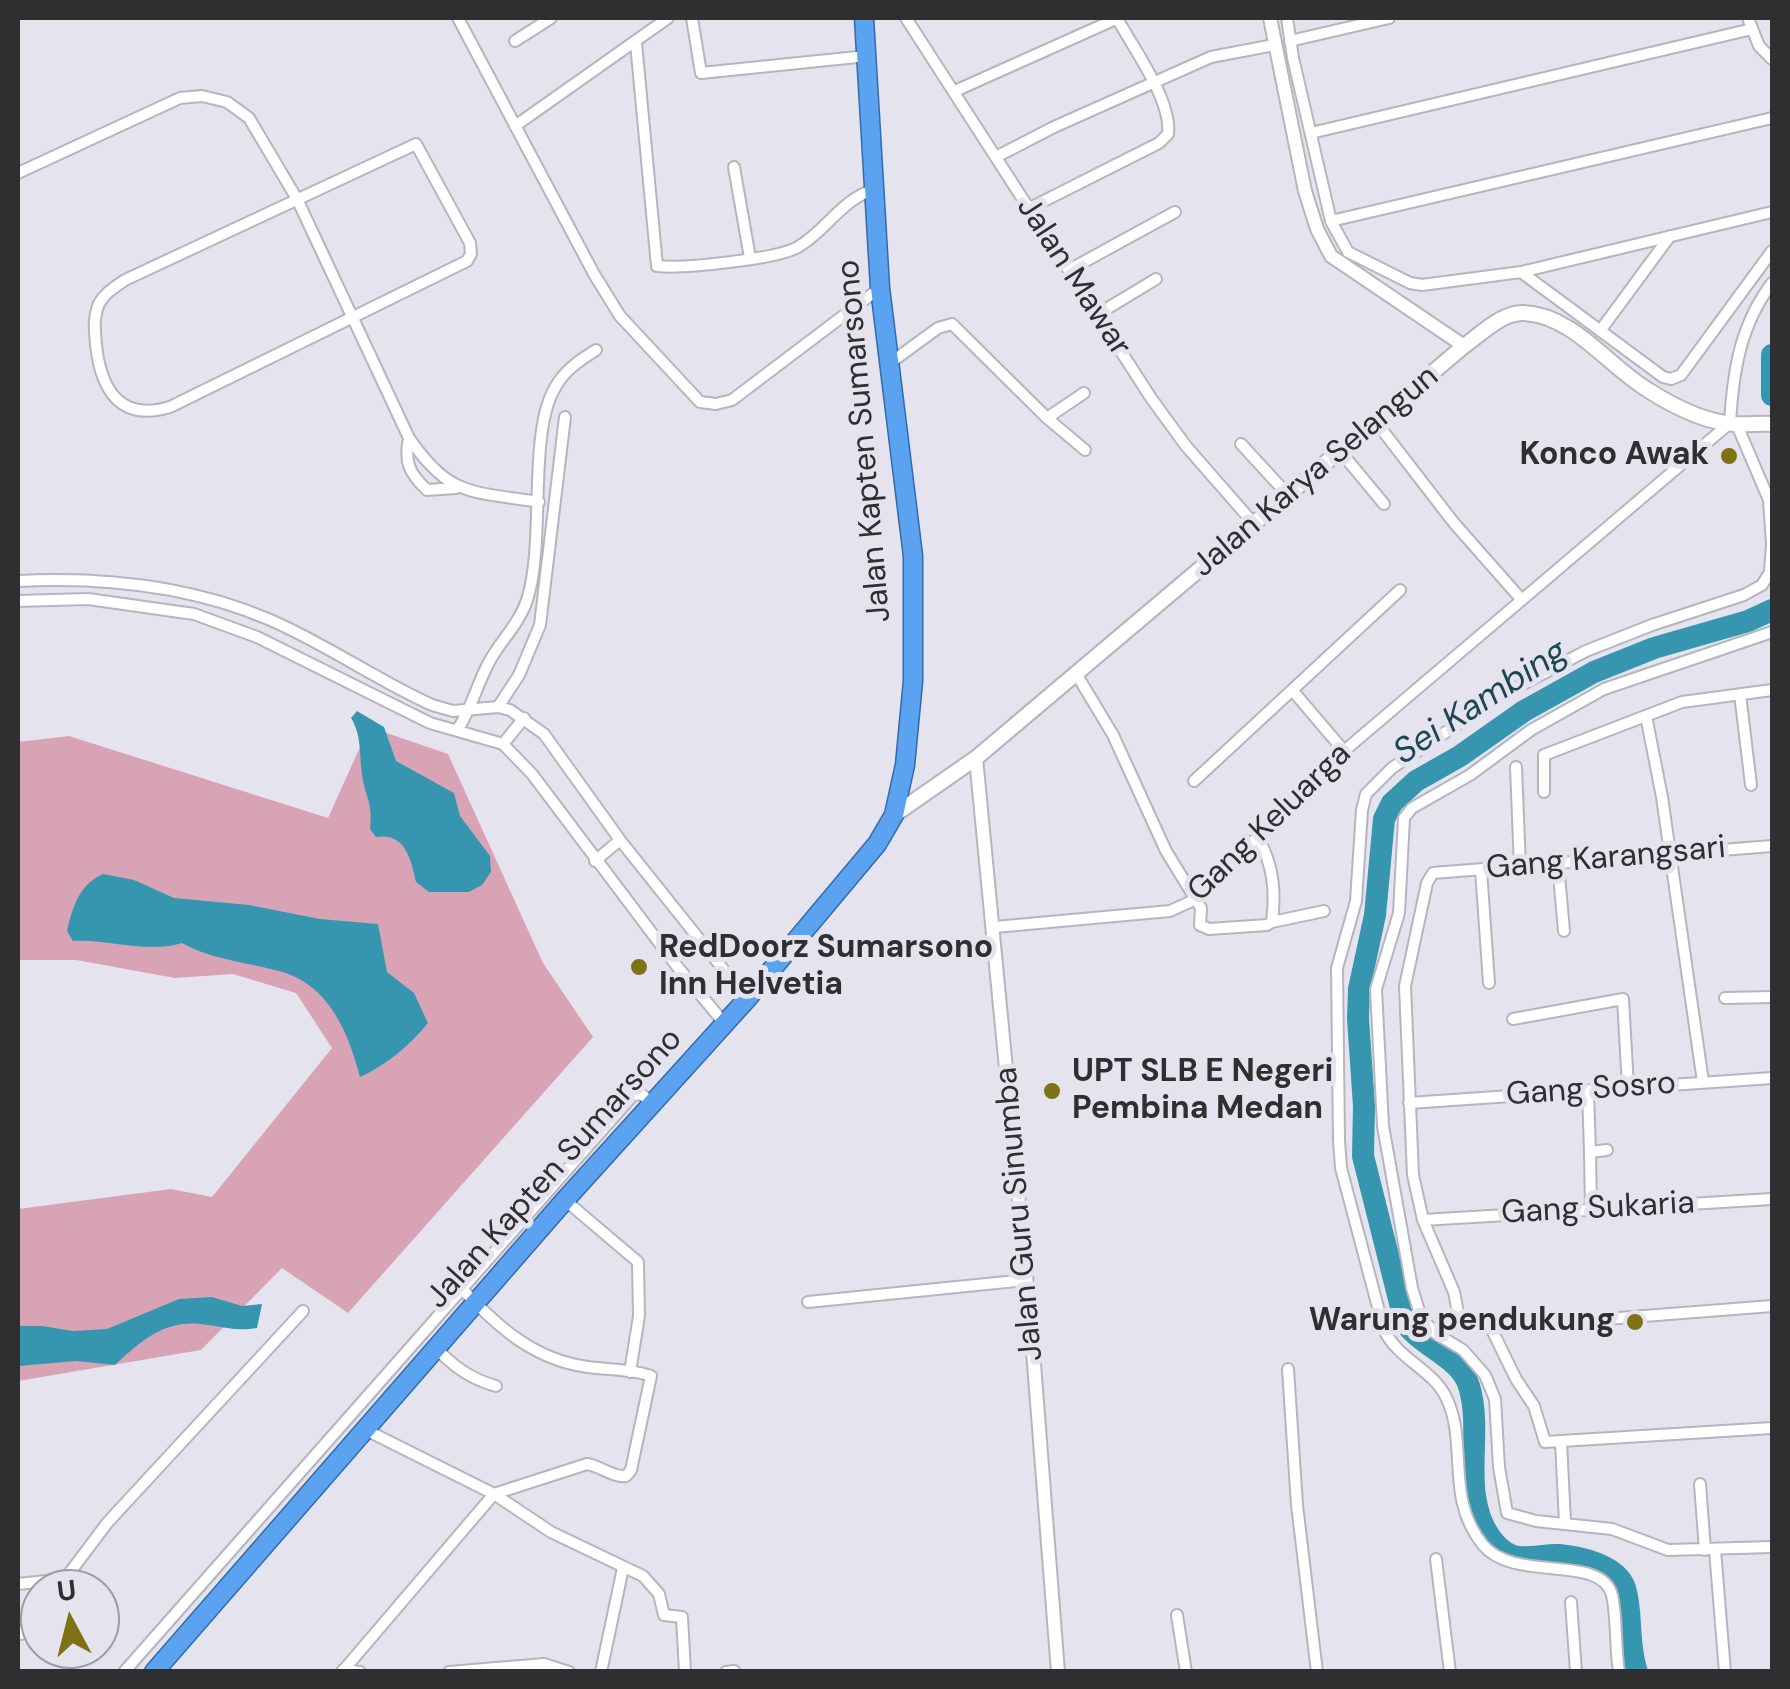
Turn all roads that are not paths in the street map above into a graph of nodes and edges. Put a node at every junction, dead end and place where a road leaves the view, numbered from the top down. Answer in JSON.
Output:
{"nodes":[{"id":1,"x":458,"y":18,"type":"edge"},
{"id":2,"x":551,"y":18,"type":"edge"},
{"id":3,"x":668,"y":18,"type":"edge"},
{"id":4,"x":692,"y":18,"type":"edge"},
{"id":5,"x":864,"y":18,"type":"edge"},
{"id":6,"x":873,"y":18,"type":"edge"},
{"id":7,"x":923,"y":18,"type":"edge"},
{"id":8,"x":1118,"y":18,"type":"edge"},
{"id":9,"x":1270,"y":18,"type":"edge"},
{"id":10,"x":1286,"y":18,"type":"edge"},
{"id":11,"x":1390,"y":18,"type":"edge"},
{"id":12,"x":908,"y":20,"type":"edge"},
{"id":13,"x":1750,"y":23,"type":"edge"},
{"id":14,"x":515,"y":40,"type":"dead end"},
{"id":15,"x":1290,"y":41,"type":"junction"},
{"id":16,"x":636,"y":44,"type":"junction"},
{"id":17,"x":1274,"y":45,"type":"junction"},
{"id":18,"x":869,"y":60,"type":"junction"},
{"id":19,"x":1772,"y":60,"type":"edge"},
{"id":20,"x":1152,"y":82,"type":"junction"},
{"id":21,"x":954,"y":91,"type":"junction"},
{"id":22,"x":1772,"y":118,"type":"edge"},
{"id":23,"x":515,"y":126,"type":"junction"},
{"id":24,"x":1310,"y":134,"type":"junction"},
{"id":25,"x":996,"y":157,"type":"junction"},
{"id":26,"x":734,"y":167,"type":"dead end"},
{"id":27,"x":18,"y":173,"type":"edge"},
{"id":28,"x":874,"y":190,"type":"junction"},
{"id":29,"x":297,"y":199,"type":"junction"},
{"id":30,"x":1028,"y":209,"type":"junction"},
{"id":31,"x":1175,"y":212,"type":"dead end"},
{"id":32,"x":1772,"y":212,"type":"edge"},
{"id":33,"x":1331,"y":222,"type":"junction"},
{"id":34,"x":1670,"y":236,"type":"junction"},
{"id":35,"x":1772,"y":250,"type":"edge"},
{"id":36,"x":750,"y":258,"type":"junction"},
{"id":37,"x":1069,"y":270,"type":"junction"},
{"id":38,"x":1521,"y":272,"type":"junction"},
{"id":39,"x":1156,"y":279,"type":"dead end"},
{"id":40,"x":1772,"y":283,"type":"edge"},
{"id":41,"x":880,"y":288,"type":"junction"},
{"id":42,"x":1098,"y":314,"type":"junction"},
{"id":43,"x":353,"y":318,"type":"junction"},
{"id":44,"x":1600,"y":330,"type":"junction"},
{"id":45,"x":1464,"y":346,"type":"junction"},
{"id":46,"x":596,"y":350,"type":"dead end"},
{"id":47,"x":890,"y":363,"type":"junction"},
{"id":48,"x":1084,"y":393,"type":"dead end"},
{"id":49,"x":566,"y":416,"type":"dead end"},
{"id":50,"x":1047,"y":418,"type":"junction"},
{"id":51,"x":1376,"y":422,"type":"junction"},
{"id":52,"x":1734,"y":424,"type":"junction"},
{"id":53,"x":1772,"y":424,"type":"edge"},
{"id":54,"x":409,"y":438,"type":"junction"},
{"id":55,"x":1241,"y":444,"type":"dead end"},
{"id":56,"x":1085,"y":450,"type":"dead end"},
{"id":57,"x":1340,"y":450,"type":"junction"},
{"id":58,"x":456,"y":488,"type":"junction"},
{"id":59,"x":1288,"y":495,"type":"junction"},
{"id":60,"x":539,"y":502,"type":"junction"},
{"id":61,"x":1384,"y":504,"type":"dead end"},
{"id":62,"x":1255,"y":525,"type":"junction"},
{"id":63,"x":18,"y":581,"type":"edge"},
{"id":64,"x":1400,"y":590,"type":"dead end"},
{"id":65,"x":1521,"y":600,"type":"junction"},
{"id":66,"x":18,"y":601,"type":"edge"},
{"id":67,"x":1772,"y":632,"type":"edge"},
{"id":68,"x":1077,"y":675,"type":"junction"},
{"id":69,"x":1772,"y":690,"type":"edge"},
{"id":70,"x":1294,"y":691,"type":"junction"},
{"id":71,"x":1740,"y":694,"type":"junction"},
{"id":72,"x":498,"y":706,"type":"junction"},
{"id":73,"x":469,"y":712,"type":"junction"},
{"id":74,"x":1646,"y":716,"type":"junction"},
{"id":75,"x":524,"y":718,"type":"junction"},
{"id":76,"x":458,"y":729,"type":"junction"},
{"id":77,"x":503,"y":744,"type":"junction"},
{"id":78,"x":1344,"y":751,"type":"junction"},
{"id":79,"x":976,"y":758,"type":"junction"},
{"id":80,"x":1516,"y":767,"type":"dead end"},
{"id":81,"x":1194,"y":781,"type":"dead end"},
{"id":82,"x":1751,"y":785,"type":"dead end"},
{"id":83,"x":1544,"y":792,"type":"dead end"},
{"id":84,"x":894,"y":815,"type":"junction"},
{"id":85,"x":1256,"y":836,"type":"junction"},
{"id":86,"x":620,"y":840,"type":"junction"},
{"id":87,"x":1772,"y":846,"type":"edge"},
{"id":88,"x":1670,"y":856,"type":"junction"},
{"id":89,"x":595,"y":860,"type":"junction"},
{"id":90,"x":1558,"y":864,"type":"junction"},
{"id":91,"x":1520,"y":867,"type":"junction"},
{"id":92,"x":1481,"y":870,"type":"junction"},
{"id":93,"x":1194,"y":900,"type":"junction"},
{"id":94,"x":1324,"y":911,"type":"dead end"},
{"id":95,"x":1272,"y":922,"type":"junction"},
{"id":96,"x":995,"y":927,"type":"junction"},
{"id":97,"x":1564,"y":932,"type":"dead end"},
{"id":98,"x":1489,"y":983,"type":"dead end"},
{"id":99,"x":1772,"y":997,"type":"edge"},
{"id":100,"x":1725,"y":998,"type":"dead end"},
{"id":101,"x":746,"y":999,"type":"junction"},
{"id":102,"x":1513,"y":1020,"type":"dead end"},
{"id":103,"x":724,"y":1023,"type":"junction"},
{"id":104,"x":1772,"y":1078,"type":"edge"},
{"id":105,"x":1703,"y":1082,"type":"junction"},
{"id":106,"x":1628,"y":1088,"type":"junction"},
{"id":107,"x":1588,"y":1090,"type":"junction"},
{"id":108,"x":1409,"y":1104,"type":"junction"},
{"id":109,"x":1607,"y":1150,"type":"dead end"},
{"id":110,"x":1590,"y":1152,"type":"junction"},
{"id":111,"x":562,"y":1194,"type":"junction"},
{"id":112,"x":1772,"y":1199,"type":"edge"},
{"id":113,"x":1590,"y":1210,"type":"junction"},
{"id":114,"x":1423,"y":1220,"type":"junction"},
{"id":115,"x":1026,"y":1280,"type":"junction"},
{"id":116,"x":469,"y":1296,"type":"junction"},
{"id":117,"x":808,"y":1302,"type":"dead end"},
{"id":118,"x":1772,"y":1306,"type":"edge"},
{"id":119,"x":303,"y":1311,"type":"dead end"},
{"id":120,"x":1490,"y":1328,"type":"junction"},
{"id":121,"x":436,"y":1348,"type":"junction"},
{"id":122,"x":1288,"y":1369,"type":"dead end"},
{"id":123,"x":630,"y":1372,"type":"junction"},
{"id":124,"x":496,"y":1386,"type":"dead end"},
{"id":125,"x":1772,"y":1428,"type":"edge"},
{"id":126,"x":366,"y":1430,"type":"junction"},
{"id":127,"x":1561,"y":1442,"type":"junction"},
{"id":128,"x":1700,"y":1484,"type":"dead end"},
{"id":129,"x":494,"y":1494,"type":"junction"},
{"id":130,"x":270,"y":1508,"type":"junction"},
{"id":131,"x":285,"y":1522,"type":"junction"},
{"id":132,"x":1565,"y":1522,"type":"junction"},
{"id":133,"x":1772,"y":1547,"type":"edge"},
{"id":134,"x":1710,"y":1550,"type":"junction"},
{"id":135,"x":1436,"y":1559,"type":"dead end"},
{"id":136,"x":623,"y":1568,"type":"junction"},
{"id":137,"x":72,"y":1569,"type":"edge"},
{"id":138,"x":1571,"y":1602,"type":"dead end"},
{"id":139,"x":1177,"y":1616,"type":"dead end"},
{"id":140,"x":342,"y":1671,"type":"edge"},
{"id":141,"x":734,"y":1671,"type":"edge"},
{"id":142,"x":124,"y":1672,"type":"edge"},
{"id":143,"x":154,"y":1672,"type":"edge"},
{"id":144,"x":360,"y":1672,"type":"edge"},
{"id":145,"x":449,"y":1672,"type":"edge"},
{"id":146,"x":569,"y":1672,"type":"edge"},
{"id":147,"x":601,"y":1672,"type":"edge"},
{"id":148,"x":686,"y":1672,"type":"edge"},
{"id":149,"x":726,"y":1672,"type":"edge"},
{"id":150,"x":1058,"y":1672,"type":"edge"},
{"id":151,"x":1186,"y":1672,"type":"edge"},
{"id":152,"x":1317,"y":1672,"type":"edge"},
{"id":153,"x":1450,"y":1672,"type":"edge"},
{"id":154,"x":1576,"y":1672,"type":"edge"},
{"id":155,"x":1619,"y":1672,"type":"edge"},
{"id":156,"x":1725,"y":1672,"type":"edge"}],
"edges":[{"from":1,"to":23,"type":"street"},
{"from":2,"to":14,"type":"street"},
{"from":3,"to":16,"type":"street"},
{"from":4,"to":18,"type":"street"},
{"from":5,"to":18,"type":"highway","name":"Jalan Kapten Sumarsono"},
{"from":6,"to":18,"type":"highway","name":"Jalan Kapten Sumarsono"},
{"from":7,"to":12,"type":"street"},
{"from":8,"to":20,"type":"street"},
{"from":8,"to":21,"type":"street"},
{"from":9,"to":17,"type":"street"},
{"from":10,"to":15,"type":"street"},
{"from":11,"to":15,"type":"street"},
{"from":12,"to":21,"type":"street","name":"Jalan Mawar"},
{"from":13,"to":19,"type":"street"},
{"from":13,"to":24,"type":"street"},
{"from":15,"to":24,"type":"street"},
{"from":16,"to":23,"type":"street"},
{"from":16,"to":36,"type":"street"},
{"from":17,"to":20,"type":"street"},
{"from":17,"to":45,"type":"street"},
{"from":18,"to":28,"type":"highway","name":"Jalan Kapten Sumarsono"},
{"from":20,"to":25,"type":"street"},
{"from":20,"to":30,"type":"street"},
{"from":21,"to":25,"type":"street","name":"Jalan Mawar"},
{"from":22,"to":33,"type":"street"},
{"from":23,"to":41,"type":"street"},
{"from":24,"to":33,"type":"street"},
{"from":25,"to":30,"type":"street","name":"Jalan Mawar"},
{"from":26,"to":36,"type":"street"},
{"from":27,"to":29,"type":"street"},
{"from":28,"to":36,"type":"street"},
{"from":28,"to":41,"type":"highway","name":"Jalan Kapten Sumarsono"},
{"from":29,"to":43,"type":"street"},
{"from":29,"to":43,"type":"street"},
{"from":29,"to":43,"type":"street"},
{"from":30,"to":37,"type":"street","name":"Jalan Mawar"},
{"from":31,"to":37,"type":"street"},
{"from":32,"to":34,"type":"street"},
{"from":33,"to":38,"type":"street"},
{"from":34,"to":38,"type":"street"},
{"from":34,"to":44,"type":"street"},
{"from":35,"to":44,"type":"street"},
{"from":37,"to":42,"type":"street","name":"Jalan Mawar"},
{"from":38,"to":44,"type":"street"},
{"from":39,"to":42,"type":"street"},
{"from":40,"to":52,"type":"street"},
{"from":41,"to":47,"type":"highway","name":"Jalan Kapten Sumarsono"},
{"from":42,"to":62,"type":"street","name":"Jalan Mawar"},
{"from":43,"to":54,"type":"street"},
{"from":45,"to":51,"type":"main road","name":"Jalan Karya Selangun"},
{"from":45,"to":52,"type":"main road","name":"Jalan Karya Selangun"},
{"from":46,"to":60,"type":"street"},
{"from":47,"to":50,"type":"street"},
{"from":47,"to":84,"type":"highway","name":"Jalan Kapten Sumarsono"},
{"from":48,"to":50,"type":"street"},
{"from":49,"to":72,"type":"street"},
{"from":50,"to":56,"type":"street"},
{"from":51,"to":57,"type":"main road","name":"Jalan Karya Selangun"},
{"from":51,"to":65,"type":"street"},
{"from":52,"to":53,"type":"main road","name":"Jalan Karya Selangun"},
{"from":52,"to":65,"type":"street","name":"Gang Keluarga"},
{"from":52,"to":155,"type":"street"},
{"from":54,"to":58,"type":"street"},
{"from":54,"to":58,"type":"street"},
{"from":55,"to":59,"type":"street"},
{"from":57,"to":59,"type":"main road","name":"Jalan Karya Selangun"},
{"from":57,"to":61,"type":"street"},
{"from":58,"to":60,"type":"street"},
{"from":59,"to":62,"type":"main road","name":"Jalan Karya Selangun"},
{"from":60,"to":73,"type":"street"},
{"from":62,"to":68,"type":"main road","name":"Jalan Karya Selangun"},
{"from":63,"to":73,"type":"street"},
{"from":64,"to":70,"type":"street"},
{"from":65,"to":78,"type":"street","name":"Gang Keluarga"},
{"from":66,"to":76,"type":"street"},
{"from":67,"to":132,"type":"street"},
{"from":68,"to":79,"type":"main road","name":"Jalan Karya Selangun"},
{"from":68,"to":93,"type":"street"},
{"from":69,"to":71,"type":"street"},
{"from":70,"to":78,"type":"street"},
{"from":70,"to":81,"type":"street"},
{"from":71,"to":74,"type":"street"},
{"from":71,"to":82,"type":"street"},
{"from":72,"to":73,"type":"street"},
{"from":72,"to":75,"type":"street"},
{"from":73,"to":76,"type":"street"},
{"from":74,"to":83,"type":"street"},
{"from":74,"to":88,"type":"street"},
{"from":75,"to":77,"type":"street"},
{"from":75,"to":86,"type":"street"},
{"from":76,"to":77,"type":"street"},
{"from":77,"to":89,"type":"street"},
{"from":78,"to":85,"type":"street","name":"Gang Keluarga"},
{"from":79,"to":84,"type":"main road","name":"Jalan Karya Selangun"},
{"from":79,"to":96,"type":"street","name":"Jalan Guru Sinumba"},
{"from":80,"to":91,"type":"street"},
{"from":84,"to":101,"type":"highway","name":"Jalan Kapten Sumarsono"},
{"from":85,"to":93,"type":"street","name":"Gang Keluarga"},
{"from":85,"to":95,"type":"street"},
{"from":86,"to":89,"type":"street"},
{"from":86,"to":101,"type":"street"},
{"from":87,"to":88,"type":"street","name":"Gang Karangsari"},
{"from":88,"to":90,"type":"street","name":"Gang Karangsari"},
{"from":88,"to":105,"type":"street"},
{"from":89,"to":103,"type":"street"},
{"from":90,"to":91,"type":"street","name":"Gang Karangsari"},
{"from":90,"to":97,"type":"street"},
{"from":91,"to":92,"type":"street","name":"Gang Karangsari"},
{"from":92,"to":98,"type":"street"},
{"from":92,"to":108,"type":"street","name":"Gang Karangsari"},
{"from":93,"to":95,"type":"street"},
{"from":93,"to":96,"type":"street","name":"Gang Keluarga"},
{"from":94,"to":95,"type":"street"},
{"from":96,"to":115,"type":"street","name":"Jalan Guru Sinumba"},
{"from":99,"to":100,"type":"street"},
{"from":101,"to":103,"type":"highway","name":"Jalan Kapten Sumarsono"},
{"from":102,"to":106,"type":"street"},
{"from":103,"to":111,"type":"highway","name":"Jalan Kapten Sumarsono"},
{"from":104,"to":105,"type":"street","name":"Gang Sosro"},
{"from":105,"to":106,"type":"street","name":"Gang Sosro"},
{"from":106,"to":107,"type":"street","name":"Gang Sosro"},
{"from":107,"to":108,"type":"street","name":"Gang Sosro"},
{"from":107,"to":110,"type":"street"},
{"from":108,"to":114,"type":"street"},
{"from":109,"to":110,"type":"street"},
{"from":110,"to":113,"type":"street"},
{"from":111,"to":116,"type":"highway","name":"Jalan Kapten Sumarsono"},
{"from":111,"to":123,"type":"street"},
{"from":112,"to":113,"type":"street","name":"Gang Sukaria"},
{"from":113,"to":114,"type":"street","name":"Gang Sukaria"},
{"from":114,"to":120,"type":"street"},
{"from":115,"to":117,"type":"street"},
{"from":115,"to":150,"type":"street","name":"Jalan Guru Sinumba"},
{"from":116,"to":121,"type":"highway","name":"Jalan Kapten Sumarsono"},
{"from":116,"to":123,"type":"street"},
{"from":116,"to":130,"type":"street"},
{"from":118,"to":120,"type":"street"},
{"from":119,"to":137,"type":"street"},
{"from":120,"to":127,"type":"street"},
{"from":121,"to":124,"type":"street"},
{"from":121,"to":126,"type":"highway","name":"Jalan Kapten Sumarsono"},
{"from":122,"to":152,"type":"street"},
{"from":123,"to":129,"type":"street"},
{"from":125,"to":127,"type":"street"},
{"from":126,"to":129,"type":"street"},
{"from":126,"to":131,"type":"highway","name":"Jalan Kapten Sumarsono"},
{"from":127,"to":132,"type":"street"},
{"from":128,"to":134,"type":"street"},
{"from":129,"to":136,"type":"street"},
{"from":129,"to":140,"type":"street"},
{"from":130,"to":131,"type":"street"},
{"from":130,"to":142,"type":"street"},
{"from":131,"to":143,"type":"highway","name":"Jalan Kapten Sumarsono"},
{"from":132,"to":134,"type":"street"},
{"from":133,"to":134,"type":"street"},
{"from":134,"to":156,"type":"street"},
{"from":135,"to":153,"type":"street"},
{"from":136,"to":147,"type":"street"},
{"from":136,"to":148,"type":"street"},
{"from":138,"to":154,"type":"street"},
{"from":139,"to":151,"type":"street"},
{"from":140,"to":144,"type":"street"},
{"from":141,"to":149,"type":"street"},
{"from":145,"to":146,"type":"street"}]}
